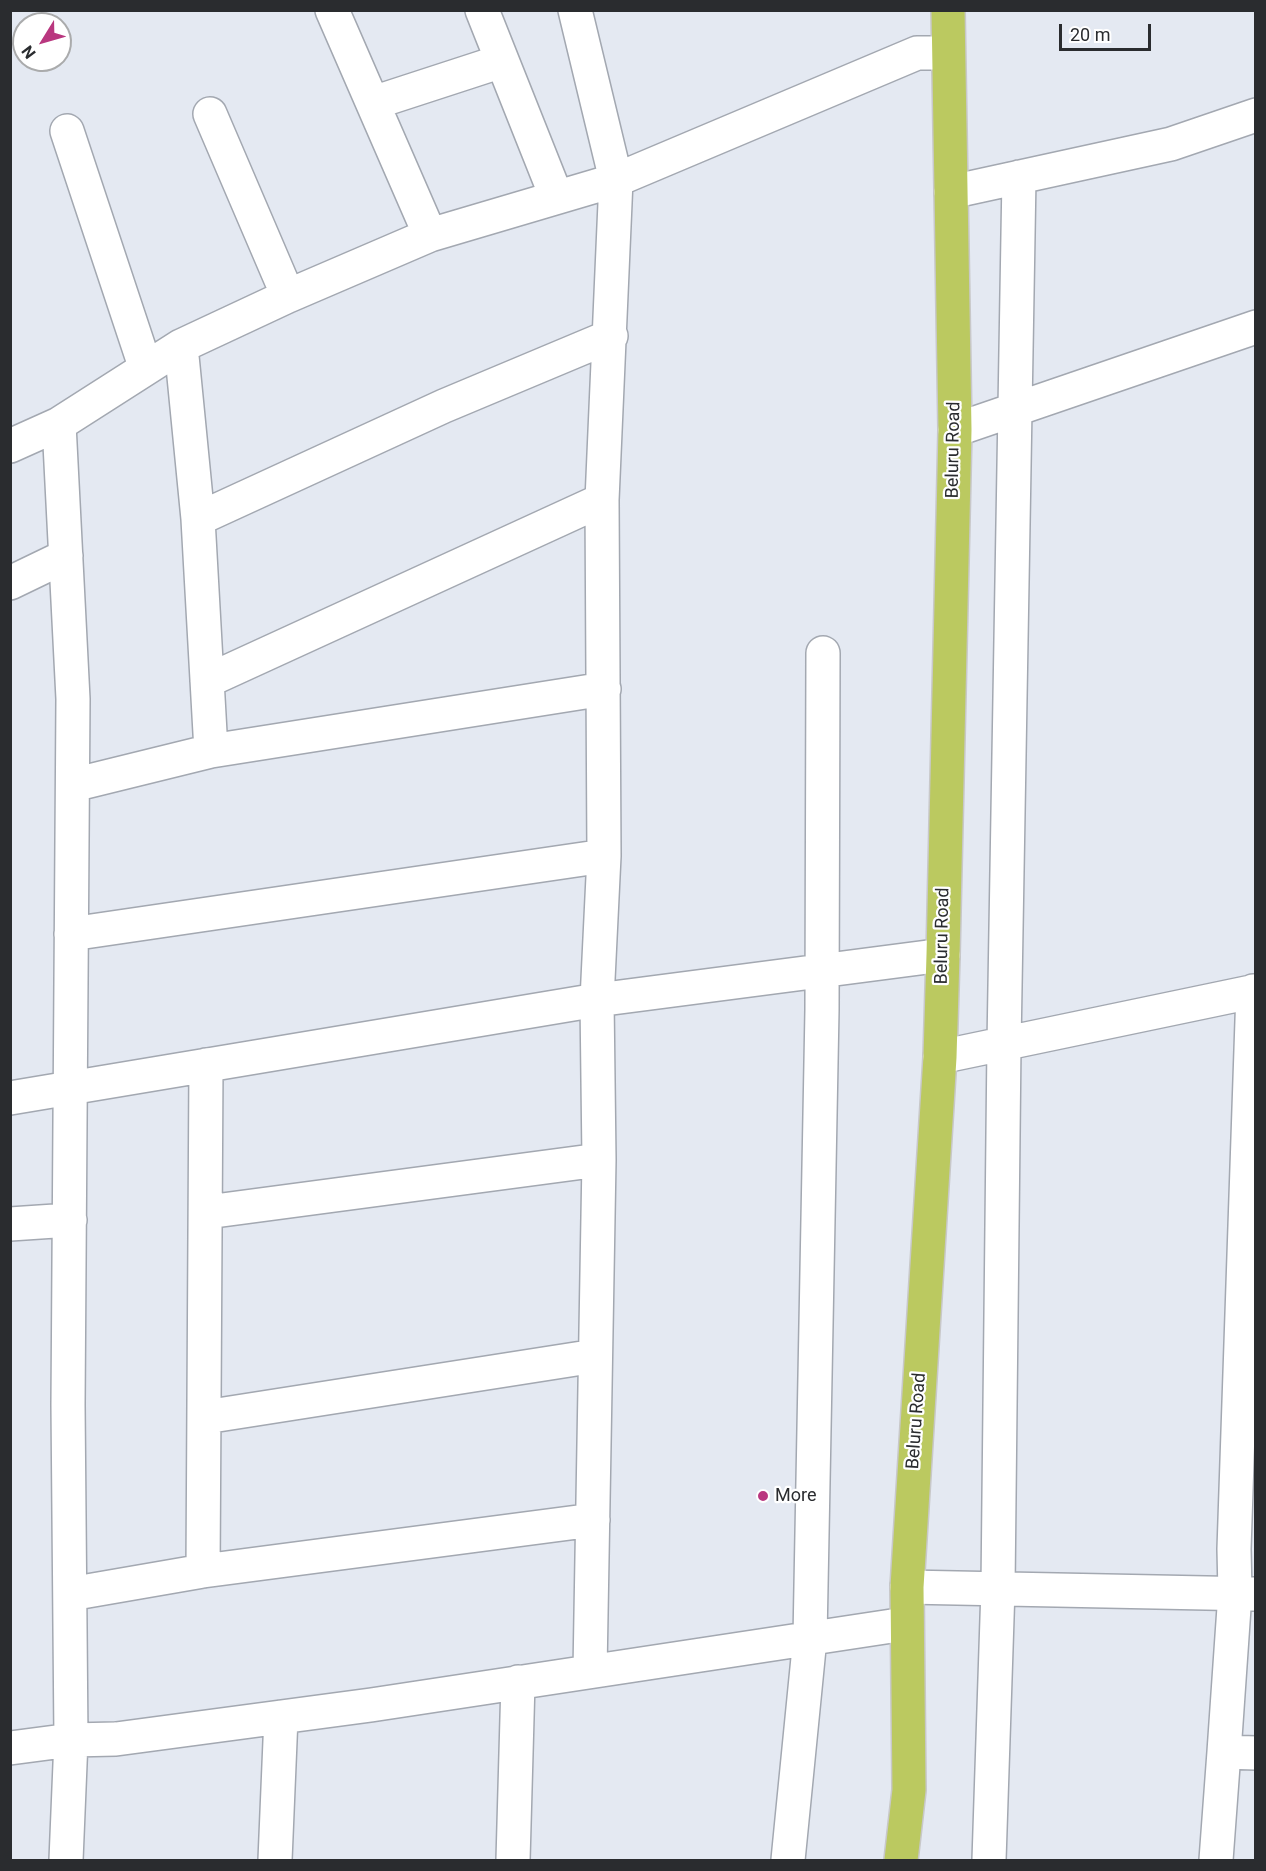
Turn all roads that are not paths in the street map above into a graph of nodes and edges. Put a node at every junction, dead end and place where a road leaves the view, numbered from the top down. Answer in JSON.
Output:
{"nodes":[{"id":1,"x":332,"y":10,"type":"edge"},
{"id":2,"x":482,"y":10,"type":"edge"},
{"id":3,"x":574,"y":10,"type":"edge"},
{"id":4,"x":948,"y":10,"type":"edge"},
{"id":5,"x":948,"y":53,"type":"junction"},
{"id":6,"x":502,"y":61,"type":"junction"},
{"id":7,"x":373,"y":103,"type":"junction"},
{"id":8,"x":210,"y":114,"type":"dead end"},
{"id":9,"x":1256,"y":114,"type":"edge"},
{"id":10,"x":67,"y":131,"type":"dead end"},
{"id":11,"x":1019,"y":177,"type":"junction"},
{"id":12,"x":616,"y":180,"type":"junction"},
{"id":13,"x":951,"y":192,"type":"junction"},
{"id":14,"x":556,"y":196,"type":"junction"},
{"id":15,"x":430,"y":235,"type":"junction"},
{"id":16,"x":288,"y":296,"type":"junction"},
{"id":17,"x":1256,"y":327,"type":"edge"},
{"id":18,"x":611,"y":336,"type":"junction"},
{"id":19,"x":181,"y":346,"type":"junction"},
{"id":20,"x":145,"y":366,"type":"junction"},
{"id":21,"x":1015,"y":409,"type":"junction"},
{"id":22,"x":59,"y":424,"type":"junction"},
{"id":23,"x":955,"y":430,"type":"junction"},
{"id":24,"x":10,"y":446,"type":"edge"},
{"id":25,"x":602,"y":500,"type":"junction"},
{"id":26,"x":198,"y":519,"type":"junction"},
{"id":27,"x":66,"y":556,"type":"junction"},
{"id":28,"x":10,"y":583,"type":"edge"},
{"id":29,"x":823,"y":653,"type":"dead end"},
{"id":30,"x":207,"y":681,"type":"junction"},
{"id":31,"x":604,"y":690,"type":"junction"},
{"id":32,"x":211,"y":751,"type":"junction"},
{"id":33,"x":73,"y":785,"type":"junction"},
{"id":34,"x":604,"y":856,"type":"junction"},
{"id":35,"x":71,"y":934,"type":"junction"},
{"id":36,"x":943,"y":954,"type":"junction"},
{"id":37,"x":821,"y":969,"type":"junction"},
{"id":38,"x":1254,"y":991,"type":"edge"},
{"id":39,"x":597,"y":1000,"type":"junction"},
{"id":40,"x":1004,"y":1044,"type":"junction"},
{"id":41,"x":940,"y":1058,"type":"junction"},
{"id":42,"x":206,"y":1065,"type":"junction"},
{"id":43,"x":70,"y":1089,"type":"junction"},
{"id":44,"x":10,"y":1098,"type":"edge"},
{"id":45,"x":599,"y":1160,"type":"junction"},
{"id":46,"x":1252,"y":1162,"type":"edge"},
{"id":47,"x":207,"y":1212,"type":"junction"},
{"id":48,"x":69,"y":1220,"type":"junction"},
{"id":49,"x":10,"y":1224,"type":"edge"},
{"id":50,"x":1250,"y":1316,"type":"edge"},
{"id":51,"x":595,"y":1356,"type":"junction"},
{"id":52,"x":205,"y":1417,"type":"junction"},
{"id":53,"x":592,"y":1520,"type":"junction"},
{"id":54,"x":203,"y":1571,"type":"junction"},
{"id":55,"x":907,"y":1587,"type":"junction"},
{"id":56,"x":998,"y":1588,"type":"junction"},
{"id":57,"x":1245,"y":1593,"type":"edge"},
{"id":58,"x":70,"y":1594,"type":"junction"},
{"id":59,"x":905,"y":1624,"type":"junction"},
{"id":60,"x":810,"y":1638,"type":"junction"},
{"id":61,"x":590,"y":1671,"type":"junction"},
{"id":62,"x":518,"y":1682,"type":"junction"},
{"id":63,"x":281,"y":1717,"type":"junction"},
{"id":64,"x":71,"y":1740,"type":"junction"},
{"id":65,"x":10,"y":1748,"type":"edge"},
{"id":66,"x":1240,"y":1753,"type":"edge"},
{"id":67,"x":66,"y":1860,"type":"edge"},
{"id":68,"x":275,"y":1860,"type":"edge"},
{"id":69,"x":513,"y":1860,"type":"edge"},
{"id":70,"x":788,"y":1860,"type":"edge"},
{"id":71,"x":901,"y":1860,"type":"edge"},
{"id":72,"x":989,"y":1860,"type":"edge"},
{"id":73,"x":1216,"y":1860,"type":"edge"}],
"edges":[{"from":1,"to":7,"type":"street"},
{"from":2,"to":6,"type":"street"},
{"from":3,"to":12,"type":"street"},
{"from":4,"to":5,"type":"highway","name":"Beluru Road"},
{"from":5,"to":12,"type":"street"},
{"from":5,"to":13,"type":"highway","name":"Beluru Road"},
{"from":6,"to":7,"type":"street"},
{"from":6,"to":14,"type":"street"},
{"from":7,"to":15,"type":"street"},
{"from":8,"to":16,"type":"street"},
{"from":9,"to":11,"type":"street"},
{"from":10,"to":20,"type":"street"},
{"from":11,"to":13,"type":"street"},
{"from":11,"to":21,"type":"street"},
{"from":12,"to":14,"type":"street"},
{"from":12,"to":18,"type":"street"},
{"from":13,"to":23,"type":"highway","name":"Beluru Road"},
{"from":14,"to":15,"type":"street"},
{"from":15,"to":16,"type":"street"},
{"from":16,"to":19,"type":"street"},
{"from":17,"to":21,"type":"street"},
{"from":18,"to":25,"type":"street"},
{"from":18,"to":26,"type":"street"},
{"from":19,"to":20,"type":"street"},
{"from":19,"to":26,"type":"street"},
{"from":20,"to":22,"type":"street"},
{"from":21,"to":23,"type":"street"},
{"from":21,"to":40,"type":"street"},
{"from":22,"to":24,"type":"street"},
{"from":22,"to":27,"type":"street"},
{"from":23,"to":36,"type":"highway","name":"Beluru Road"},
{"from":25,"to":30,"type":"street"},
{"from":25,"to":31,"type":"street"},
{"from":26,"to":30,"type":"street"},
{"from":27,"to":28,"type":"street"},
{"from":27,"to":33,"type":"street"},
{"from":29,"to":37,"type":"street"},
{"from":30,"to":32,"type":"street"},
{"from":31,"to":32,"type":"street"},
{"from":31,"to":34,"type":"street"},
{"from":32,"to":33,"type":"street"},
{"from":33,"to":35,"type":"street"},
{"from":34,"to":35,"type":"street"},
{"from":34,"to":39,"type":"street"},
{"from":35,"to":43,"type":"street"},
{"from":36,"to":37,"type":"street"},
{"from":36,"to":41,"type":"highway","name":"Beluru Road"},
{"from":37,"to":39,"type":"street"},
{"from":37,"to":60,"type":"street"},
{"from":38,"to":40,"type":"street"},
{"from":38,"to":46,"type":"street"},
{"from":39,"to":42,"type":"street"},
{"from":39,"to":45,"type":"street"},
{"from":40,"to":41,"type":"street"},
{"from":40,"to":56,"type":"street"},
{"from":41,"to":55,"type":"highway","name":"Beluru Road"},
{"from":42,"to":43,"type":"street"},
{"from":42,"to":47,"type":"street"},
{"from":43,"to":44,"type":"street"},
{"from":43,"to":48,"type":"street"},
{"from":45,"to":47,"type":"street"},
{"from":45,"to":51,"type":"street"},
{"from":46,"to":50,"type":"street"},
{"from":47,"to":52,"type":"street"},
{"from":48,"to":49,"type":"street"},
{"from":48,"to":58,"type":"street"},
{"from":50,"to":57,"type":"street"},
{"from":51,"to":52,"type":"street"},
{"from":51,"to":53,"type":"street"},
{"from":52,"to":54,"type":"street"},
{"from":53,"to":54,"type":"street"},
{"from":53,"to":61,"type":"street"},
{"from":54,"to":58,"type":"street"},
{"from":55,"to":56,"type":"street"},
{"from":55,"to":59,"type":"highway","name":"Beluru Road"},
{"from":56,"to":57,"type":"street"},
{"from":56,"to":72,"type":"street"},
{"from":57,"to":66,"type":"street"},
{"from":58,"to":64,"type":"street"},
{"from":59,"to":60,"type":"street"},
{"from":59,"to":71,"type":"highway","name":"Beluru Road"},
{"from":60,"to":61,"type":"street"},
{"from":60,"to":70,"type":"street"},
{"from":61,"to":62,"type":"street"},
{"from":62,"to":63,"type":"street"},
{"from":62,"to":69,"type":"street"},
{"from":63,"to":64,"type":"street"},
{"from":63,"to":68,"type":"street"},
{"from":64,"to":65,"type":"street"},
{"from":64,"to":67,"type":"street"},
{"from":66,"to":73,"type":"street"}]}
